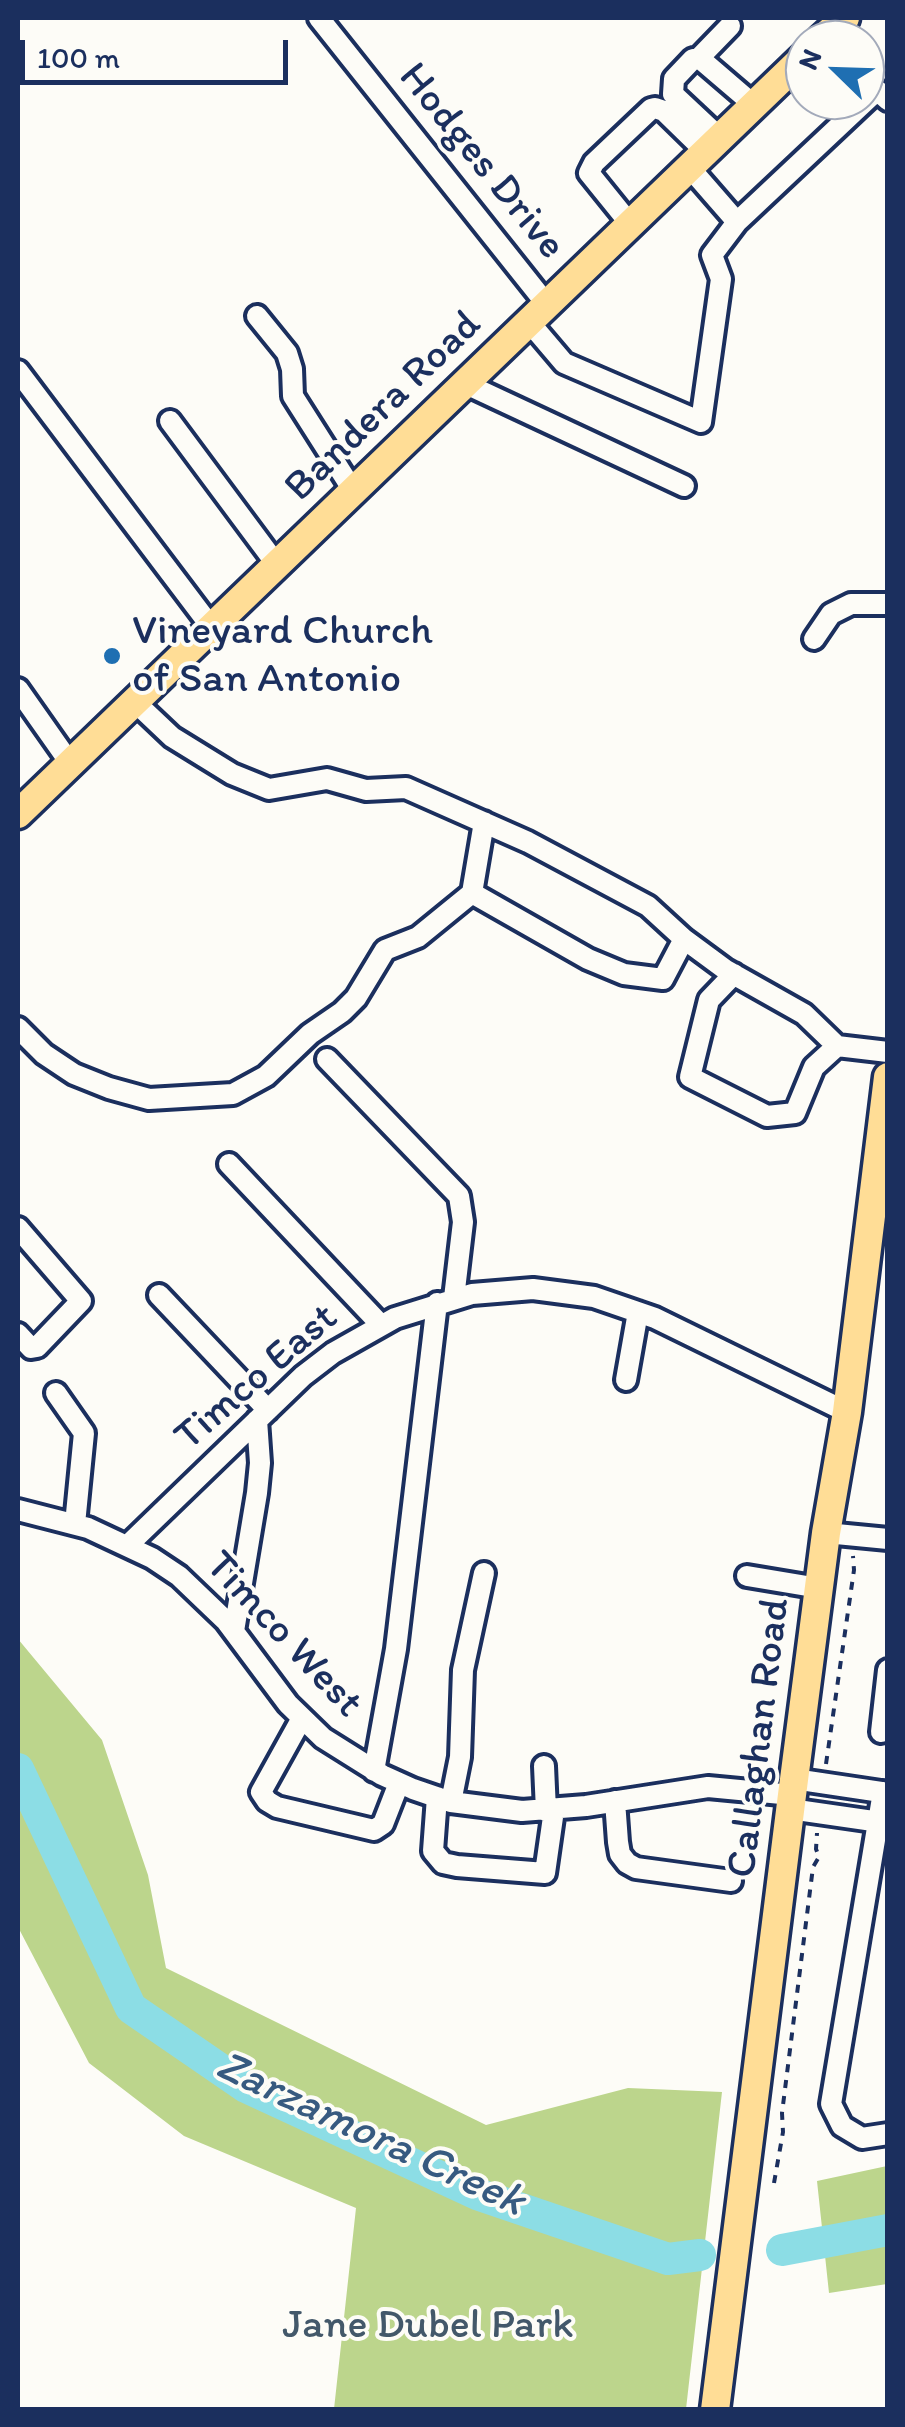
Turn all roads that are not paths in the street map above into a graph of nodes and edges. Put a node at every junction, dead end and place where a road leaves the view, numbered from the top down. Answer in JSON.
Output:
{"nodes":[{"id":1,"x":320,"y":18,"type":"edge"},
{"id":2,"x":730,"y":26,"type":"dead end"},
{"id":3,"x":699,"y":58,"type":"junction"},
{"id":4,"x":785,"y":75,"type":"edge"},
{"id":5,"x":754,"y":105,"type":"junction"},
{"id":6,"x":844,"y":120,"type":"edge"},
{"id":7,"x":705,"y":153,"type":"junction"},
{"id":8,"x":737,"y":222,"type":"junction"},
{"id":9,"x":630,"y":225,"type":"junction"},
{"id":10,"x":538,"y":314,"type":"junction"},
{"id":11,"x":256,"y":316,"type":"dead end"},
{"id":12,"x":18,"y":371,"type":"edge"},
{"id":13,"x":466,"y":384,"type":"junction"},
{"id":14,"x":170,"y":420,"type":"dead end"},
{"id":15,"x":684,"y":486,"type":"dead end"},
{"id":16,"x":354,"y":492,"type":"junction"},
{"id":17,"x":278,"y":564,"type":"junction"},
{"id":18,"x":888,"y":604,"type":"edge"},
{"id":19,"x":212,"y":628,"type":"junction"},
{"id":20,"x":814,"y":638,"type":"dead end"},
{"id":21,"x":18,"y":689,"type":"edge"},
{"id":22,"x":135,"y":702,"type":"junction"},
{"id":23,"x":70,"y":764,"type":"junction"},
{"id":24,"x":18,"y":814,"type":"edge"},
{"id":25,"x":484,"y":822,"type":"junction"},
{"id":26,"x":472,"y":893,"type":"junction"},
{"id":27,"x":684,"y":940,"type":"junction"},
{"id":28,"x":734,"y":974,"type":"junction"},
{"id":29,"x":18,"y":1028,"type":"edge"},
{"id":30,"x":838,"y":1046,"type":"junction"},
{"id":31,"x":888,"y":1052,"type":"edge"},
{"id":32,"x":327,"y":1058,"type":"dead end"},
{"id":33,"x":888,"y":1077,"type":"edge"},
{"id":34,"x":885,"y":1116,"type":"edge"},
{"id":35,"x":229,"y":1164,"type":"dead end"},
{"id":36,"x":880,"y":1194,"type":"edge"},
{"id":37,"x":18,"y":1228,"type":"edge"},
{"id":38,"x":159,"y":1295,"type":"dead end"},
{"id":39,"x":445,"y":1301,"type":"junction"},
{"id":40,"x":638,"y":1312,"type":"junction"},
{"id":41,"x":381,"y":1325,"type":"junction"},
{"id":42,"x":18,"y":1334,"type":"edge"},
{"id":43,"x":626,"y":1380,"type":"dead end"},
{"id":44,"x":56,"y":1393,"type":"dead end"},
{"id":45,"x":847,"y":1412,"type":"junction"},
{"id":46,"x":262,"y":1416,"type":"junction"},
{"id":47,"x":18,"y":1510,"type":"edge"},
{"id":48,"x":76,"y":1524,"type":"junction"},
{"id":49,"x":826,"y":1533,"type":"junction"},
{"id":50,"x":888,"y":1539,"type":"edge"},
{"id":51,"x":128,"y":1545,"type":"junction"},
{"id":52,"x":484,"y":1573,"type":"dead end"},
{"id":53,"x":747,"y":1576,"type":"dead end"},
{"id":54,"x":819,"y":1588,"type":"junction"},
{"id":55,"x":234,"y":1631,"type":"junction"},
{"id":56,"x":888,"y":1670,"type":"edge"},
{"id":57,"x":302,"y":1718,"type":"junction"},
{"id":58,"x":881,"y":1732,"type":"dead end"},
{"id":59,"x":544,"y":1766,"type":"dead end"},
{"id":60,"x":374,"y":1771,"type":"junction"},
{"id":61,"x":399,"y":1783,"type":"junction"},
{"id":62,"x":885,"y":1793,"type":"edge"},
{"id":63,"x":792,"y":1794,"type":"junction"},
{"id":64,"x":444,"y":1800,"type":"junction"},
{"id":65,"x":615,"y":1800,"type":"junction"},
{"id":66,"x":550,"y":1811,"type":"junction"},
{"id":67,"x":883,"y":1822,"type":"edge"},
{"id":68,"x":731,"y":1881,"type":"dead end"},
{"id":69,"x":888,"y":2134,"type":"edge"},
{"id":70,"x":716,"y":2410,"type":"edge"}],
"edges":[{"from":1,"to":10,"type":"street","name":"Hodges Drive"},
{"from":2,"to":3,"type":"street"},
{"from":3,"to":5,"type":"street"},
{"from":3,"to":7,"type":"street"},
{"from":4,"to":5,"type":"main road","name":"Bandera Road"},
{"from":5,"to":7,"type":"main road","name":"Bandera Road"},
{"from":6,"to":8,"type":"street"},
{"from":7,"to":8,"type":"street"},
{"from":7,"to":9,"type":"main road","name":"Bandera Road"},
{"from":7,"to":9,"type":"street"},
{"from":8,"to":10,"type":"street","name":"Hodges Drive"},
{"from":9,"to":10,"type":"main road","name":"Bandera Road"},
{"from":10,"to":13,"type":"main road","name":"Bandera Road"},
{"from":11,"to":16,"type":"street"},
{"from":12,"to":19,"type":"street"},
{"from":13,"to":15,"type":"street"},
{"from":13,"to":16,"type":"main road","name":"Bandera Road"},
{"from":14,"to":17,"type":"street"},
{"from":16,"to":17,"type":"main road","name":"Bandera Road"},
{"from":17,"to":19,"type":"main road","name":"Bandera Road"},
{"from":18,"to":20,"type":"street"},
{"from":19,"to":22,"type":"main road","name":"Bandera Road"},
{"from":21,"to":23,"type":"street"},
{"from":22,"to":23,"type":"main road","name":"Bandera Road"},
{"from":22,"to":25,"type":"street"},
{"from":23,"to":24,"type":"main road","name":"Bandera Road"},
{"from":25,"to":26,"type":"street"},
{"from":25,"to":27,"type":"street"},
{"from":26,"to":27,"type":"street"},
{"from":26,"to":29,"type":"street"},
{"from":27,"to":28,"type":"street"},
{"from":28,"to":30,"type":"street"},
{"from":28,"to":30,"type":"street"},
{"from":30,"to":31,"type":"street"},
{"from":32,"to":39,"type":"street"},
{"from":33,"to":34,"type":"main road","name":"Callaghan Road"},
{"from":34,"to":36,"type":"main road","name":"Callaghan Road"},
{"from":35,"to":41,"type":"street"},
{"from":36,"to":45,"type":"main road","name":"Callaghan Road"},
{"from":37,"to":42,"type":"street"},
{"from":38,"to":46,"type":"street"},
{"from":39,"to":40,"type":"street","name":"Timco East"},
{"from":39,"to":41,"type":"street","name":"Timco East"},
{"from":39,"to":60,"type":"street"},
{"from":40,"to":43,"type":"street"},
{"from":40,"to":45,"type":"street","name":"Timco East"},
{"from":41,"to":46,"type":"street","name":"Timco East"},
{"from":44,"to":48,"type":"street"},
{"from":45,"to":49,"type":"main road","name":"Callaghan Road"},
{"from":46,"to":51,"type":"street","name":"Timco East"},
{"from":46,"to":55,"type":"street"},
{"from":47,"to":48,"type":"street","name":"Timco West"},
{"from":48,"to":51,"type":"street","name":"Timco West"},
{"from":49,"to":50,"type":"street"},
{"from":49,"to":54,"type":"main road","name":"Callaghan Road"},
{"from":51,"to":55,"type":"street","name":"Timco West"},
{"from":52,"to":64,"type":"street"},
{"from":53,"to":54,"type":"street"},
{"from":54,"to":63,"type":"main road","name":"Callaghan Road"},
{"from":55,"to":57,"type":"street","name":"Timco West"},
{"from":56,"to":58,"type":"street"},
{"from":57,"to":60,"type":"street","name":"Timco West"},
{"from":57,"to":61,"type":"street"},
{"from":59,"to":66,"type":"street"},
{"from":60,"to":61,"type":"street","name":"Timco West"},
{"from":61,"to":64,"type":"street","name":"Timco West"},
{"from":62,"to":63,"type":"street"},
{"from":62,"to":67,"type":"street"},
{"from":63,"to":65,"type":"street","name":"Timco West"},
{"from":63,"to":67,"type":"street"},
{"from":63,"to":70,"type":"main road","name":"Callaghan Road"},
{"from":64,"to":66,"type":"street","name":"Timco West"},
{"from":64,"to":66,"type":"street"},
{"from":65,"to":66,"type":"street","name":"Timco West"},
{"from":65,"to":68,"type":"street"},
{"from":67,"to":69,"type":"street"}]}
